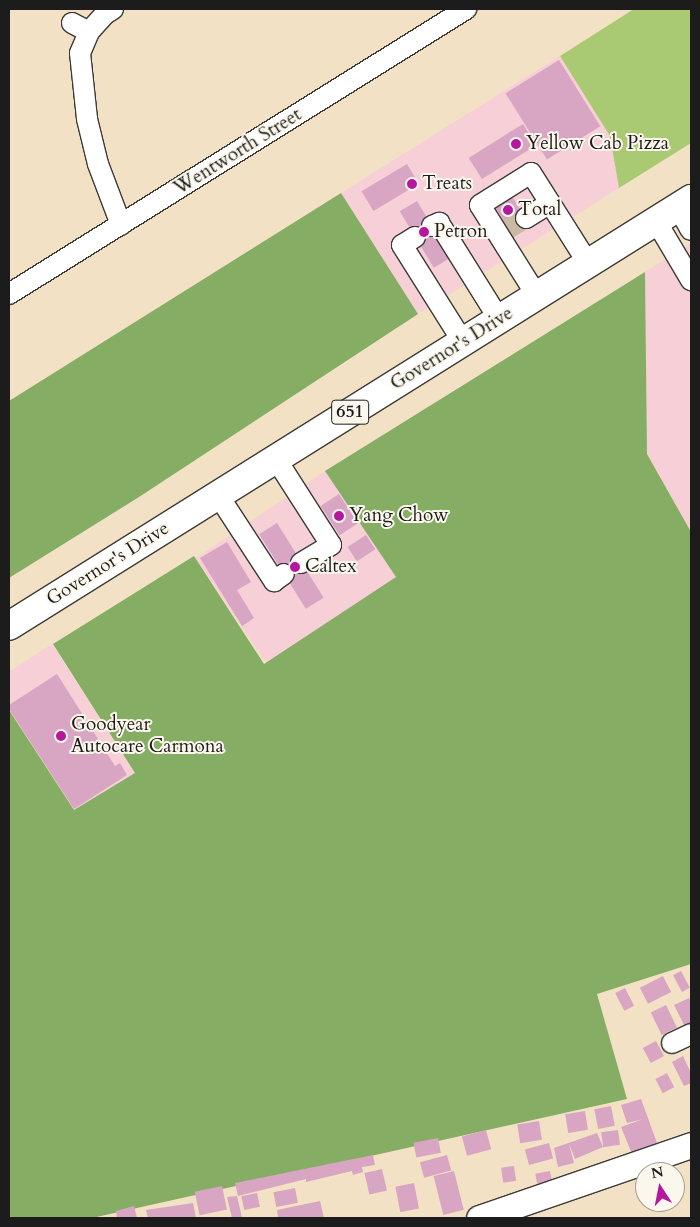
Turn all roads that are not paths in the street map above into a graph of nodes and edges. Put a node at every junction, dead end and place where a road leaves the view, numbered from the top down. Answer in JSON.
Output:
{"nodes":[{"id":1,"x":113,"y":9,"type":"edge"},
{"id":2,"x":466,"y":9,"type":"edge"},
{"id":3,"x":550,"y":203,"type":"junction"},
{"id":4,"x":679,"y":214,"type":"edge"},
{"id":5,"x":526,"y":218,"type":"tunnel mouth"},
{"id":6,"x":121,"y":225,"type":"junction"},
{"id":7,"x":432,"y":226,"type":"dead end"},
{"id":8,"x":415,"y":237,"type":"dead end"},
{"id":9,"x":588,"y":263,"type":"junction"},
{"id":10,"x":691,"y":280,"type":"edge"},
{"id":11,"x":9,"y":294,"type":"edge"},
{"id":12,"x":536,"y":296,"type":"junction"},
{"id":13,"x":500,"y":319,"type":"junction"},
{"id":14,"x":463,"y":342,"type":"junction"},
{"id":15,"x":276,"y":458,"type":"junction"},
{"id":16,"x":218,"y":495,"type":"junction"},
{"id":17,"x":302,"y":563,"type":"dead end"},
{"id":18,"x":284,"y":574,"type":"dead end"},
{"id":19,"x":9,"y":626,"type":"edge"},
{"id":20,"x":691,"y":1034,"type":"edge"},
{"id":21,"x":672,"y":1043,"type":"dead end"},
{"id":22,"x":691,"y":1145,"type":"edge"},
{"id":23,"x":478,"y":1218,"type":"edge"}],
"edges":[{"from":1,"to":6,"type":"street"},
{"from":2,"to":6,"type":"street","name":"Wentworth Street"},
{"from":3,"to":5,"type":"street"},
{"from":3,"to":9,"type":"street"},
{"from":3,"to":12,"type":"street"},
{"from":4,"to":9,"type":"highway","name":"Governor's Drive","number":"651"},
{"from":4,"to":10,"type":"street"},
{"from":6,"to":11,"type":"street","name":"Wentworth Street"},
{"from":7,"to":13,"type":"street"},
{"from":8,"to":14,"type":"street"},
{"from":9,"to":12,"type":"highway","name":"Governor's Drive","number":"651"},
{"from":12,"to":13,"type":"highway","name":"Governor's Drive","number":"651"},
{"from":13,"to":14,"type":"highway","name":"Governor's Drive","number":"651"},
{"from":14,"to":15,"type":"highway","name":"Governor's Drive","number":"651"},
{"from":15,"to":16,"type":"highway","name":"Governor's Drive","number":"651"},
{"from":15,"to":17,"type":"street"},
{"from":16,"to":18,"type":"street"},
{"from":16,"to":19,"type":"highway","name":"Governor's Drive","number":"651"},
{"from":20,"to":21,"type":"street"},
{"from":22,"to":23,"type":"main road"}]}
